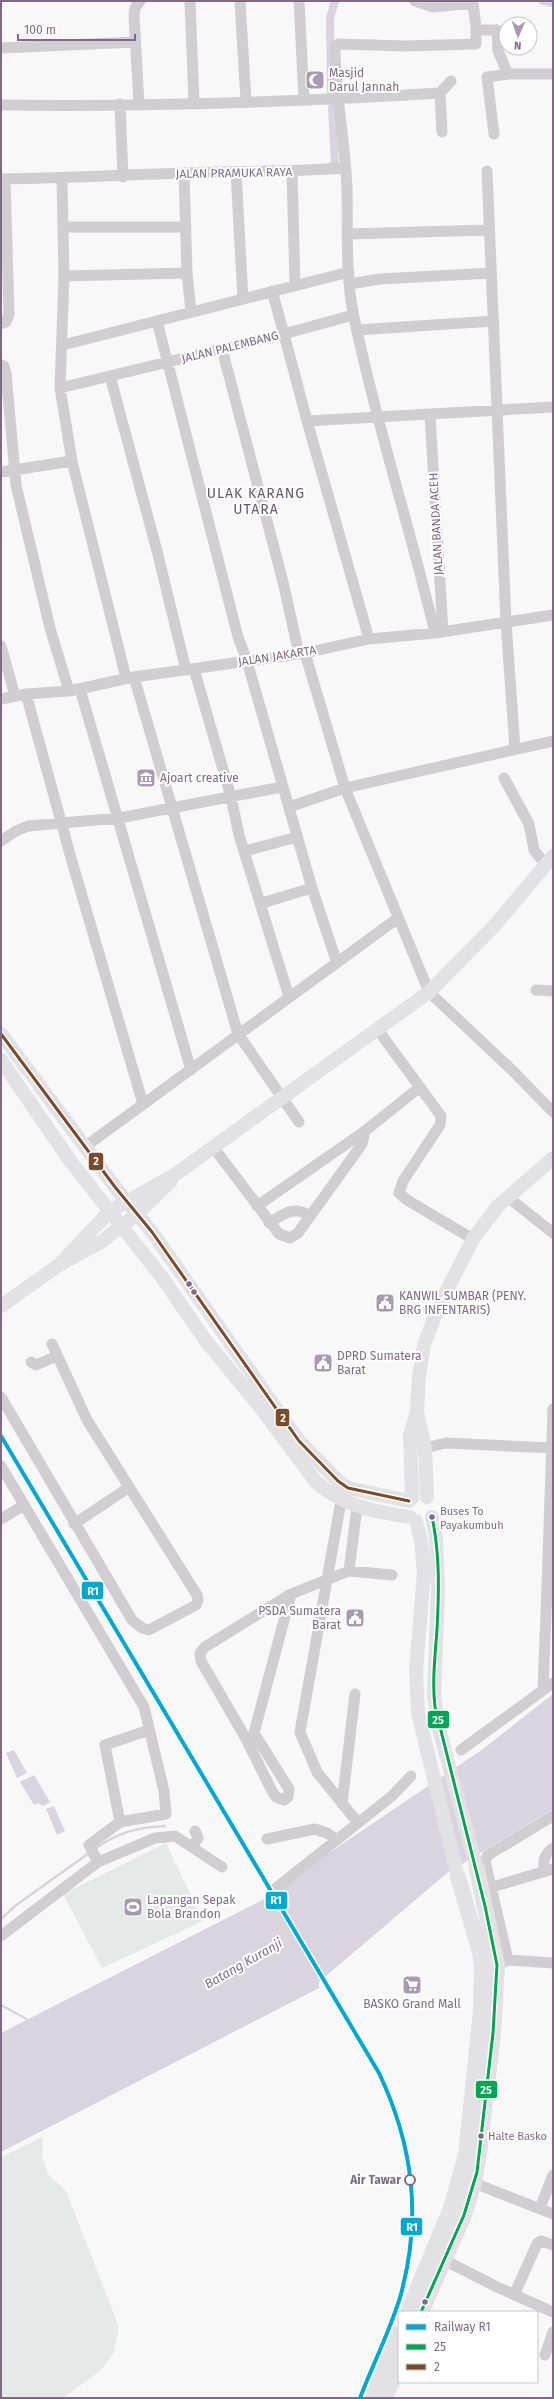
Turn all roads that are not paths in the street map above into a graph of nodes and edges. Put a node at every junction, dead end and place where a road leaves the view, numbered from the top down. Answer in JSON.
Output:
{"nodes":[{"id":1,"x":140,"y":1,"type":"edge"},
{"id":2,"x":190,"y":1,"type":"edge"},
{"id":3,"x":240,"y":1,"type":"edge"},
{"id":4,"x":299,"y":1,"type":"edge"},
{"id":5,"x":415,"y":1,"type":"edge"},
{"id":6,"x":476,"y":30,"type":"junction"},
{"id":7,"x":135,"y":42,"type":"junction"},
{"id":8,"x":1,"y":48,"type":"edge"},
{"id":9,"x":508,"y":74,"type":"junction"},
{"id":10,"x":553,"y":74,"type":"edge"},
{"id":11,"x":451,"y":81,"type":"dead end"},
{"id":12,"x":440,"y":93,"type":"junction"},
{"id":13,"x":336,"y":97,"type":"junction"},
{"id":14,"x":304,"y":99,"type":"junction"},
{"id":15,"x":246,"y":101,"type":"junction"},
{"id":16,"x":194,"y":103,"type":"junction"},
{"id":17,"x":120,"y":104,"type":"junction"},
{"id":18,"x":139,"y":104,"type":"junction"},
{"id":19,"x":1,"y":105,"type":"edge"},
{"id":20,"x":442,"y":132,"type":"dead end"},
{"id":21,"x":494,"y":134,"type":"dead end"},
{"id":22,"x":345,"y":168,"type":"junction"},
{"id":23,"x":487,"y":171,"type":"dead end"},
{"id":24,"x":236,"y":172,"type":"junction"},
{"id":25,"x":292,"y":172,"type":"junction"},
{"id":26,"x":184,"y":173,"type":"junction"},
{"id":27,"x":122,"y":177,"type":"junction"},
{"id":28,"x":3,"y":179,"type":"edge"},
{"id":29,"x":62,"y":179,"type":"junction"},
{"id":30,"x":62,"y":227,"type":"junction"},
{"id":31,"x":186,"y":227,"type":"junction"},
{"id":32,"x":489,"y":230,"type":"junction"},
{"id":33,"x":348,"y":234,"type":"junction"},
{"id":34,"x":349,"y":272,"type":"junction"},
{"id":35,"x":187,"y":273,"type":"junction"},
{"id":36,"x":491,"y":273,"type":"junction"},
{"id":37,"x":64,"y":276,"type":"junction"},
{"id":38,"x":350,"y":284,"type":"junction"},
{"id":39,"x":295,"y":285,"type":"junction"},
{"id":40,"x":272,"y":291,"type":"junction"},
{"id":41,"x":243,"y":299,"type":"junction"},
{"id":42,"x":191,"y":312,"type":"junction"},
{"id":43,"x":353,"y":315,"type":"junction"},
{"id":44,"x":157,"y":321,"type":"junction"},
{"id":45,"x":494,"y":321,"type":"junction"},
{"id":46,"x":1,"y":324,"type":"edge"},
{"id":47,"x":357,"y":330,"type":"junction"},
{"id":48,"x":284,"y":334,"type":"junction"},
{"id":49,"x":63,"y":345,"type":"junction"},
{"id":50,"x":222,"y":349,"type":"junction"},
{"id":51,"x":168,"y":363,"type":"junction"},
{"id":52,"x":1,"y":365,"type":"edge"},
{"id":53,"x":110,"y":376,"type":"junction"},
{"id":54,"x":60,"y":388,"type":"junction"},
{"id":55,"x":553,"y":407,"type":"edge"},
{"id":56,"x":497,"y":411,"type":"junction"},
{"id":57,"x":430,"y":416,"type":"junction"},
{"id":58,"x":378,"y":418,"type":"junction"},
{"id":59,"x":307,"y":421,"type":"junction"},
{"id":60,"x":72,"y":461,"type":"junction"},
{"id":61,"x":13,"y":471,"type":"junction"},
{"id":62,"x":1,"y":472,"type":"edge"},
{"id":63,"x":553,"y":615,"type":"edge"},
{"id":64,"x":506,"y":622,"type":"junction"},
{"id":65,"x":439,"y":632,"type":"junction"},
{"id":66,"x":369,"y":639,"type":"junction"},
{"id":67,"x":1,"y":646,"type":"edge"},
{"id":68,"x":302,"y":654,"type":"junction"},
{"id":69,"x":246,"y":661,"type":"junction"},
{"id":70,"x":190,"y":670,"type":"junction"},
{"id":71,"x":130,"y":678,"type":"junction"},
{"id":72,"x":75,"y":690,"type":"junction"},
{"id":73,"x":21,"y":695,"type":"junction"},
{"id":74,"x":1,"y":699,"type":"edge"},
{"id":75,"x":553,"y":741,"type":"edge"},
{"id":76,"x":515,"y":749,"type":"junction"},
{"id":77,"x":504,"y":778,"type":"dead end"},
{"id":78,"x":282,"y":787,"type":"junction"},
{"id":79,"x":345,"y":788,"type":"junction"},
{"id":80,"x":231,"y":797,"type":"junction"},
{"id":81,"x":173,"y":807,"type":"junction"},
{"id":82,"x":289,"y":807,"type":"junction"},
{"id":83,"x":119,"y":818,"type":"junction"},
{"id":84,"x":62,"y":823,"type":"junction"},
{"id":85,"x":297,"y":837,"type":"junction"},
{"id":86,"x":1,"y":840,"type":"edge"},
{"id":87,"x":246,"y":851,"type":"junction"},
{"id":88,"x":549,"y":860,"type":"edge"},
{"id":89,"x":312,"y":888,"type":"junction"},
{"id":90,"x":262,"y":903,"type":"junction"},
{"id":91,"x":398,"y":918,"type":"junction"},
{"id":92,"x":336,"y":963,"type":"junction"},
{"id":93,"x":536,"y":990,"type":"dead end"},
{"id":94,"x":553,"y":991,"type":"edge"},
{"id":95,"x":429,"y":992,"type":"junction"},
{"id":96,"x":289,"y":998,"type":"junction"},
{"id":97,"x":378,"y":1030,"type":"junction"},
{"id":98,"x":1,"y":1034,"type":"edge"},
{"id":99,"x":238,"y":1034,"type":"junction"},
{"id":100,"x":1,"y":1060,"type":"edge"},
{"id":101,"x":191,"y":1070,"type":"junction"},
{"id":102,"x":420,"y":1087,"type":"junction"},
{"id":103,"x":282,"y":1099,"type":"junction"},
{"id":104,"x":143,"y":1104,"type":"junction"},
{"id":105,"x":553,"y":1112,"type":"edge"},
{"id":106,"x":299,"y":1122,"type":"dead end"},
{"id":107,"x":365,"y":1131,"type":"junction"},
{"id":108,"x":86,"y":1146,"type":"junction"},
{"id":109,"x":214,"y":1148,"type":"junction"},
{"id":110,"x":553,"y":1158,"type":"edge"},
{"id":111,"x":176,"y":1174,"type":"junction"},
{"id":112,"x":509,"y":1198,"type":"junction"},
{"id":113,"x":126,"y":1201,"type":"junction"},
{"id":114,"x":257,"y":1206,"type":"junction"},
{"id":115,"x":110,"y":1211,"type":"junction"},
{"id":116,"x":137,"y":1214,"type":"junction"},
{"id":117,"x":310,"y":1216,"type":"junction"},
{"id":118,"x":270,"y":1223,"type":"junction"},
{"id":119,"x":121,"y":1226,"type":"junction"},
{"id":120,"x":553,"y":1233,"type":"edge"},
{"id":121,"x":472,"y":1239,"type":"junction"},
{"id":122,"x":59,"y":1265,"type":"junction"},
{"id":123,"x":1,"y":1306,"type":"edge"},
{"id":124,"x":52,"y":1344,"type":"dead end"},
{"id":125,"x":57,"y":1356,"type":"junction"},
{"id":126,"x":31,"y":1362,"type":"dead end"},
{"id":127,"x":1,"y":1397,"type":"edge"},
{"id":128,"x":553,"y":1409,"type":"edge"},
{"id":129,"x":417,"y":1412,"type":"junction"},
{"id":130,"x":425,"y":1448,"type":"junction"},
{"id":131,"x":552,"y":1448,"type":"edge"},
{"id":132,"x":1,"y":1466,"type":"edge"},
{"id":133,"x":128,"y":1488,"type":"junction"},
{"id":134,"x":428,"y":1496,"type":"junction"},
{"id":135,"x":410,"y":1499,"type":"junction"},
{"id":136,"x":341,"y":1500,"type":"junction"},
{"id":137,"x":24,"y":1505,"type":"junction"},
{"id":138,"x":357,"y":1507,"type":"junction"},
{"id":139,"x":432,"y":1516,"type":"junction"},
{"id":140,"x":1,"y":1519,"type":"edge"},
{"id":141,"x":413,"y":1519,"type":"junction"},
{"id":142,"x":74,"y":1524,"type":"junction"},
{"id":143,"x":551,"y":1544,"type":"edge"},
{"id":144,"x":349,"y":1571,"type":"junction"},
{"id":145,"x":392,"y":1574,"type":"dead end"},
{"id":146,"x":329,"y":1578,"type":"junction"},
{"id":147,"x":550,"y":1587,"type":"edge"},
{"id":148,"x":291,"y":1594,"type":"junction"},
{"id":149,"x":553,"y":1683,"type":"edge"},
{"id":150,"x":543,"y":1690,"type":"junction"},
{"id":151,"x":355,"y":1694,"type":"dead end"},
{"id":152,"x":149,"y":1730,"type":"junction"},
{"id":153,"x":250,"y":1735,"type":"junction"},
{"id":154,"x":461,"y":1750,"type":"dead end"},
{"id":155,"x":410,"y":1776,"type":"dead end"},
{"id":156,"x":342,"y":1804,"type":"junction"},
{"id":157,"x":553,"y":1816,"type":"edge"},
{"id":158,"x":120,"y":1822,"type":"junction"},
{"id":159,"x":358,"y":1823,"type":"junction"},
{"id":160,"x":195,"y":1831,"type":"dead end"},
{"id":161,"x":266,"y":1839,"type":"dead end"},
{"id":162,"x":337,"y":1840,"type":"junction"},
{"id":163,"x":192,"y":1847,"type":"junction"},
{"id":164,"x":553,"y":1848,"type":"edge"},
{"id":165,"x":98,"y":1862,"type":"junction"},
{"id":166,"x":222,"y":1867,"type":"dead end"},
{"id":167,"x":477,"y":1869,"type":"joint"},
{"id":168,"x":548,"y":1870,"type":"edge"},
{"id":169,"x":458,"y":1877,"type":"joint"},
{"id":170,"x":492,"y":1887,"type":"junction"},
{"id":171,"x":276,"y":1888,"type":"dead end"},
{"id":172,"x":1,"y":1936,"type":"edge"},
{"id":173,"x":503,"y":1963,"type":"junction"},
{"id":174,"x":553,"y":1963,"type":"edge"},
{"id":175,"x":553,"y":2175,"type":"edge"},
{"id":176,"x":474,"y":2182,"type":"junction"},
{"id":177,"x":540,"y":2208,"type":"junction"},
{"id":178,"x":553,"y":2214,"type":"edge"},
{"id":179,"x":553,"y":2245,"type":"edge"},
{"id":180,"x":444,"y":2260,"type":"junction"},
{"id":181,"x":514,"y":2295,"type":"junction"},
{"id":182,"x":408,"y":2311,"type":"edge"},
{"id":183,"x":421,"y":2311,"type":"edge"},
{"id":184,"x":553,"y":2312,"type":"edge"},
{"id":185,"x":553,"y":2332,"type":"edge"},
{"id":186,"x":398,"y":2336,"type":"edge"},
{"id":187,"x":545,"y":2355,"type":"dead end"},
{"id":188,"x":398,"y":2366,"type":"edge"},
{"id":189,"x":381,"y":2393,"type":"edge"}],
"edges":[{"from":1,"to":7,"type":"street"},
{"from":2,"to":16,"type":"street"},
{"from":3,"to":15,"type":"street"},
{"from":4,"to":14,"type":"street"},
{"from":5,"to":6,"type":"street"},
{"from":6,"to":9,"type":"street"},
{"from":6,"to":13,"type":"street"},
{"from":7,"to":8,"type":"street"},
{"from":7,"to":18,"type":"street"},
{"from":9,"to":10,"type":"street"},
{"from":9,"to":21,"type":"street"},
{"from":11,"to":12,"type":"street"},
{"from":12,"to":13,"type":"street"},
{"from":12,"to":20,"type":"street"},
{"from":13,"to":14,"type":"street"},
{"from":13,"to":22,"type":"street"},
{"from":14,"to":15,"type":"street"},
{"from":15,"to":16,"type":"street"},
{"from":16,"to":18,"type":"street"},
{"from":17,"to":18,"type":"street"},
{"from":17,"to":19,"type":"street"},
{"from":17,"to":27,"type":"street"},
{"from":22,"to":25,"type":"street","name":"JALAN PRAMUKA RAYA"},
{"from":22,"to":33,"type":"street"},
{"from":23,"to":32,"type":"street"},
{"from":24,"to":25,"type":"street","name":"JALAN PRAMUKA RAYA"},
{"from":24,"to":26,"type":"street","name":"JALAN PRAMUKA RAYA"},
{"from":24,"to":41,"type":"street"},
{"from":25,"to":39,"type":"street"},
{"from":26,"to":27,"type":"street","name":"JALAN PRAMUKA RAYA"},
{"from":26,"to":31,"type":"street"},
{"from":27,"to":29,"type":"street","name":"JALAN PRAMUKA RAYA"},
{"from":28,"to":29,"type":"street","name":"JALAN PRAMUKA RAYA"},
{"from":28,"to":46,"type":"street"},
{"from":29,"to":30,"type":"street"},
{"from":30,"to":31,"type":"street"},
{"from":30,"to":37,"type":"street"},
{"from":31,"to":35,"type":"street"},
{"from":32,"to":33,"type":"street"},
{"from":32,"to":36,"type":"street"},
{"from":33,"to":34,"type":"street"},
{"from":34,"to":38,"type":"street"},
{"from":34,"to":39,"type":"street"},
{"from":35,"to":37,"type":"street"},
{"from":35,"to":42,"type":"street"},
{"from":36,"to":38,"type":"street"},
{"from":36,"to":45,"type":"street"},
{"from":37,"to":49,"type":"street"},
{"from":38,"to":43,"type":"street"},
{"from":39,"to":40,"type":"street"},
{"from":40,"to":41,"type":"street"},
{"from":40,"to":48,"type":"street"},
{"from":41,"to":42,"type":"street"},
{"from":42,"to":44,"type":"street"},
{"from":43,"to":47,"type":"street"},
{"from":43,"to":48,"type":"street"},
{"from":44,"to":49,"type":"street"},
{"from":44,"to":51,"type":"street"},
{"from":45,"to":47,"type":"street"},
{"from":45,"to":56,"type":"street"},
{"from":47,"to":58,"type":"street"},
{"from":48,"to":50,"type":"street","name":"JALAN PALEMBANG"},
{"from":48,"to":59,"type":"street","name":"JALAN PALEMBANG"},
{"from":49,"to":54,"type":"street"},
{"from":50,"to":51,"type":"street","name":"JALAN PALEMBANG"},
{"from":50,"to":68,"type":"street"},
{"from":51,"to":53,"type":"street","name":"JALAN PALEMBANG"},
{"from":51,"to":69,"type":"street"},
{"from":52,"to":61,"type":"street"},
{"from":53,"to":54,"type":"street","name":"JALAN PALEMBANG"},
{"from":53,"to":70,"type":"street"},
{"from":54,"to":60,"type":"street"},
{"from":55,"to":56,"type":"street"},
{"from":56,"to":57,"type":"street"},
{"from":56,"to":64,"type":"street"},
{"from":57,"to":58,"type":"street"},
{"from":57,"to":65,"type":"street","name":"JALAN BANDA ACEH"},
{"from":58,"to":59,"type":"street"},
{"from":58,"to":65,"type":"street"},
{"from":59,"to":66,"type":"street","name":"JALAN PALEMBANG"},
{"from":60,"to":61,"type":"street"},
{"from":60,"to":71,"type":"street"},
{"from":61,"to":62,"type":"street"},
{"from":61,"to":72,"type":"street"},
{"from":63,"to":64,"type":"street","name":"JALAN JAKARTA"},
{"from":64,"to":65,"type":"street","name":"JALAN JAKARTA"},
{"from":64,"to":76,"type":"street"},
{"from":65,"to":66,"type":"street","name":"JALAN JAKARTA"},
{"from":66,"to":68,"type":"street","name":"JALAN JAKARTA"},
{"from":67,"to":73,"type":"street"},
{"from":68,"to":69,"type":"street","name":"JALAN JAKARTA"},
{"from":68,"to":79,"type":"street"},
{"from":69,"to":70,"type":"street","name":"JALAN JAKARTA"},
{"from":69,"to":78,"type":"street"},
{"from":70,"to":71,"type":"street","name":"JALAN JAKARTA"},
{"from":70,"to":80,"type":"street"},
{"from":71,"to":72,"type":"street","name":"JALAN JAKARTA"},
{"from":71,"to":81,"type":"street"},
{"from":72,"to":73,"type":"street","name":"JALAN JAKARTA"},
{"from":72,"to":83,"type":"street"},
{"from":73,"to":74,"type":"street","name":"JALAN JAKARTA"},
{"from":73,"to":84,"type":"street"},
{"from":75,"to":76,"type":"street"},
{"from":76,"to":79,"type":"street"},
{"from":77,"to":88,"type":"street"},
{"from":78,"to":80,"type":"street"},
{"from":78,"to":82,"type":"street"},
{"from":79,"to":82,"type":"street"},
{"from":79,"to":91,"type":"street"},
{"from":80,"to":81,"type":"street"},
{"from":80,"to":87,"type":"street"},
{"from":81,"to":83,"type":"street"},
{"from":81,"to":99,"type":"street"},
{"from":82,"to":85,"type":"street"},
{"from":83,"to":84,"type":"street"},
{"from":83,"to":101,"type":"street"},
{"from":84,"to":86,"type":"street"},
{"from":84,"to":104,"type":"street"},
{"from":85,"to":87,"type":"street"},
{"from":85,"to":89,"type":"street"},
{"from":87,"to":90,"type":"street"},
{"from":88,"to":95,"type":"main road"},
{"from":89,"to":90,"type":"street"},
{"from":89,"to":92,"type":"street"},
{"from":90,"to":96,"type":"street"},
{"from":91,"to":92,"type":"street"},
{"from":91,"to":95,"type":"street"},
{"from":92,"to":96,"type":"street"},
{"from":93,"to":94,"type":"street"},
{"from":95,"to":97,"type":"main road"},
{"from":95,"to":105,"type":"street"},
{"from":96,"to":99,"type":"street"},
{"from":97,"to":102,"type":"street"},
{"from":97,"to":103,"type":"main road"},
{"from":98,"to":108,"type":"main road"},
{"from":99,"to":101,"type":"street"},
{"from":99,"to":103,"type":"street"},
{"from":100,"to":115,"type":"main road"},
{"from":101,"to":104,"type":"street"},
{"from":102,"to":107,"type":"street"},
{"from":102,"to":121,"type":"street"},
{"from":103,"to":106,"type":"street"},
{"from":103,"to":109,"type":"main road"},
{"from":104,"to":108,"type":"street"},
{"from":107,"to":114,"type":"street"},
{"from":107,"to":117,"type":"street"},
{"from":108,"to":113,"type":"main road"},
{"from":109,"to":111,"type":"main road"},
{"from":109,"to":114,"type":"street"},
{"from":110,"to":112,"type":"main road"},
{"from":111,"to":113,"type":"main road"},
{"from":111,"to":116,"type":"main road"},
{"from":112,"to":120,"type":"street"},
{"from":112,"to":121,"type":"main road"},
{"from":113,"to":115,"type":"main road"},
{"from":113,"to":116,"type":"main road"},
{"from":114,"to":118,"type":"street"},
{"from":115,"to":119,"type":"main road"},
{"from":115,"to":122,"type":"main road"},
{"from":116,"to":119,"type":"main road"},
{"from":116,"to":135,"type":"main road"},
{"from":117,"to":118,"type":"street"},
{"from":117,"to":118,"type":"street"},
{"from":119,"to":122,"type":"main road"},
{"from":119,"to":136,"type":"main road"},
{"from":121,"to":129,"type":"main road"},
{"from":122,"to":123,"type":"main road"},
{"from":124,"to":125,"type":"street"},
{"from":125,"to":126,"type":"street"},
{"from":125,"to":133,"type":"street"},
{"from":127,"to":142,"type":"street"},
{"from":128,"to":131,"type":"street"},
{"from":129,"to":130,"type":"main road"},
{"from":129,"to":135,"type":"main road"},
{"from":130,"to":131,"type":"street"},
{"from":130,"to":134,"type":"main road"},
{"from":131,"to":143,"type":"street"},
{"from":132,"to":137,"type":"street"},
{"from":133,"to":142,"type":"street"},
{"from":133,"to":142,"type":"street"},
{"from":134,"to":135,"type":"main road"},
{"from":134,"to":139,"type":"main road"},
{"from":135,"to":141,"type":"main road"},
{"from":136,"to":138,"type":"main road"},
{"from":136,"to":146,"type":"street"},
{"from":137,"to":140,"type":"street"},
{"from":137,"to":152,"type":"street"},
{"from":138,"to":141,"type":"main road"},
{"from":138,"to":144,"type":"street"},
{"from":139,"to":141,"type":"main road"},
{"from":139,"to":167,"type":"main road"},
{"from":141,"to":169,"type":"main road"},
{"from":143,"to":147,"type":"street"},
{"from":144,"to":145,"type":"street"},
{"from":144,"to":146,"type":"street"},
{"from":146,"to":148,"type":"street"},
{"from":146,"to":156,"type":"street"},
{"from":147,"to":150,"type":"street"},
{"from":148,"to":153,"type":"street"},
{"from":148,"to":153,"type":"street"},
{"from":149,"to":150,"type":"street"},
{"from":150,"to":154,"type":"street"},
{"from":151,"to":156,"type":"street"},
{"from":152,"to":158,"type":"street"},
{"from":152,"to":158,"type":"street"},
{"from":153,"to":153,"type":"street"},
{"from":155,"to":159,"type":"street"},
{"from":156,"to":159,"type":"street"},
{"from":157,"to":170,"type":"street"},
{"from":158,"to":165,"type":"street"},
{"from":159,"to":162,"type":"street"},
{"from":160,"to":163,"type":"street"},
{"from":161,"to":162,"type":"street"},
{"from":162,"to":171,"type":"street"},
{"from":163,"to":165,"type":"street"},
{"from":163,"to":166,"type":"street"},
{"from":164,"to":168,"type":"street"},
{"from":165,"to":172,"type":"street"},
{"from":167,"to":173,"type":"highway"},
{"from":168,"to":170,"type":"street"},
{"from":169,"to":182,"type":"highway"},
{"from":170,"to":173,"type":"street"},
{"from":173,"to":174,"type":"street"},
{"from":173,"to":176,"type":"highway"},
{"from":175,"to":177,"type":"street"},
{"from":176,"to":177,"type":"street"},
{"from":176,"to":180,"type":"highway"},
{"from":177,"to":178,"type":"street"},
{"from":179,"to":181,"type":"street"},
{"from":180,"to":181,"type":"street"},
{"from":180,"to":183,"type":"highway"},
{"from":181,"to":184,"type":"street"},
{"from":185,"to":187,"type":"street"},
{"from":186,"to":189,"type":"highway"},
{"from":188,"to":189,"type":"highway"}]}
